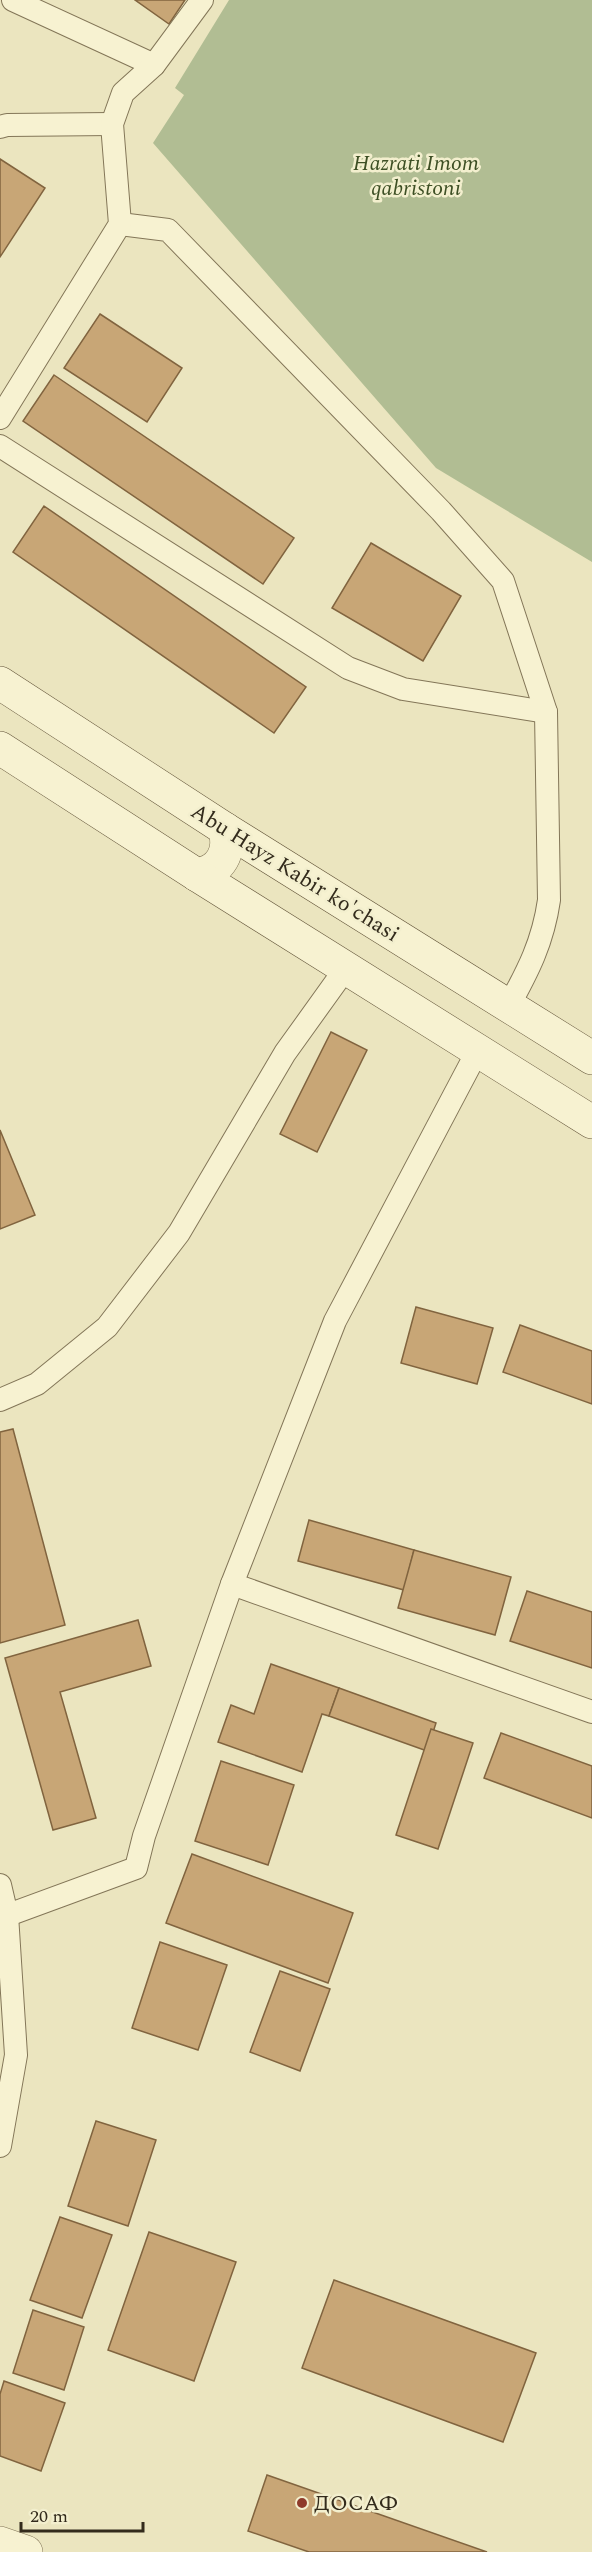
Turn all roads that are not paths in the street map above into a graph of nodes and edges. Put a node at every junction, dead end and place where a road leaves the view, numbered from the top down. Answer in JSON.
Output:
{"nodes":[{"id":1,"x":13,"y":0,"type":"edge"},
{"id":2,"x":202,"y":0,"type":"edge"},
{"id":3,"x":154,"y":65,"type":"junction"},
{"id":4,"x":112,"y":124,"type":"junction"},
{"id":5,"x":0,"y":128,"type":"edge"},
{"id":6,"x":120,"y":224,"type":"junction"},
{"id":7,"x":0,"y":418,"type":"edge"},
{"id":8,"x":0,"y":446,"type":"edge"},
{"id":9,"x":0,"y":683,"type":"edge"},
{"id":10,"x":546,"y":712,"type":"junction"},
{"id":11,"x":0,"y":748,"type":"edge"},
{"id":12,"x":225,"y":829,"type":"junction"},
{"id":13,"x":197,"y":875,"type":"junction"},
{"id":14,"x":346,"y":968,"type":"junction"},
{"id":15,"x":508,"y":1007,"type":"junction"},
{"id":16,"x":478,"y":1050,"type":"junction"},
{"id":17,"x":592,"y":1058,"type":"edge"},
{"id":18,"x":592,"y":1122,"type":"edge"},
{"id":19,"x":0,"y":1400,"type":"edge"},
{"id":20,"x":232,"y":1584,"type":"junction"},
{"id":21,"x":592,"y":1712,"type":"edge"},
{"id":22,"x":0,"y":1885,"type":"edge"},
{"id":23,"x":4,"y":1916,"type":"edge"},
{"id":24,"x":0,"y":2146,"type":"edge"},
{"id":25,"x":0,"y":2543,"type":"edge"},
{"id":26,"x":26,"y":2552,"type":"edge"}],
"edges":[{"from":1,"to":3,"type":"lane"},
{"from":2,"to":3,"type":"lane"},
{"from":3,"to":4,"type":"lane"},
{"from":4,"to":5,"type":"lane"},
{"from":4,"to":6,"type":"lane"},
{"from":6,"to":7,"type":"lane"},
{"from":6,"to":10,"type":"lane"},
{"from":8,"to":10,"type":"lane"},
{"from":9,"to":12,"type":"main road","name":"Abu Hayz Kabir ko'chasi"},
{"from":10,"to":15,"type":"lane"},
{"from":11,"to":13,"type":"main road"},
{"from":12,"to":13,"type":"main road"},
{"from":12,"to":15,"type":"main road","name":"Abu Hayz Kabir ko'chasi"},
{"from":13,"to":14,"type":"main road"},
{"from":14,"to":16,"type":"main road"},
{"from":14,"to":19,"type":"lane"},
{"from":15,"to":17,"type":"main road","name":"Abu Hayz Kabir ko'chasi"},
{"from":16,"to":18,"type":"main road"},
{"from":16,"to":20,"type":"lane"},
{"from":20,"to":21,"type":"lane"},
{"from":20,"to":23,"type":"lane"},
{"from":22,"to":23,"type":"lane"},
{"from":23,"to":24,"type":"lane"},
{"from":25,"to":26,"type":"main road"}]}
